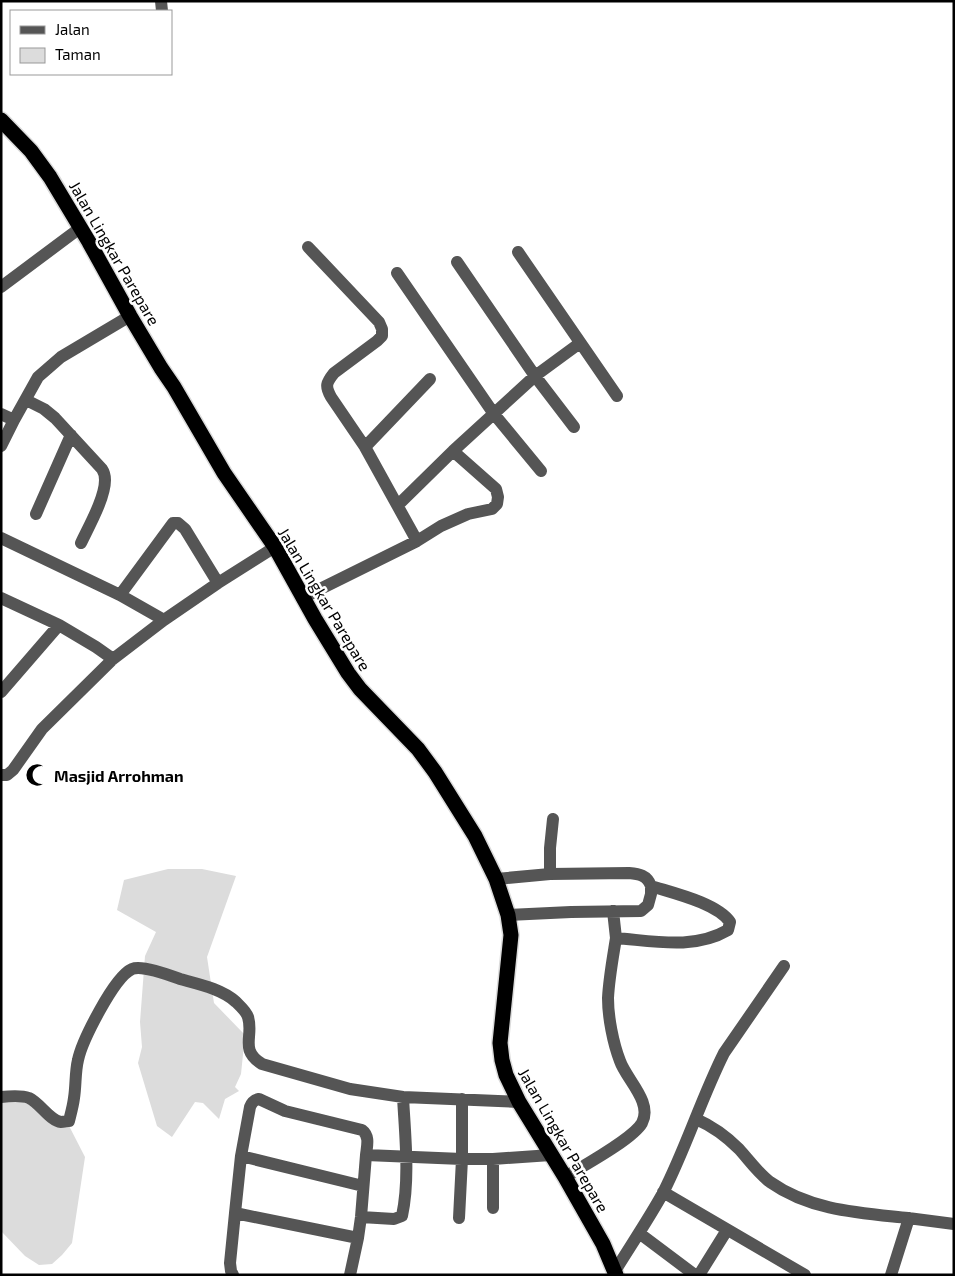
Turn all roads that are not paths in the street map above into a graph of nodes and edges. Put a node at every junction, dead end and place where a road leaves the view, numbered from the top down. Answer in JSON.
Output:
{"nodes":[{"id":1,"x":1,"y":120,"type":"edge"},
{"id":2,"x":80,"y":228,"type":"junction"},
{"id":3,"x":308,"y":247,"type":"dead end"},
{"id":4,"x":518,"y":252,"type":"dead end"},
{"id":5,"x":457,"y":262,"type":"dead end"},
{"id":6,"x":397,"y":273,"type":"dead end"},
{"id":7,"x":1,"y":287,"type":"edge"},
{"id":8,"x":130,"y":316,"type":"junction"},
{"id":9,"x":580,"y":343,"type":"junction"},
{"id":10,"x":535,"y":376,"type":"junction"},
{"id":11,"x":430,"y":379,"type":"dead end"},
{"id":12,"x":617,"y":396,"type":"dead end"},
{"id":13,"x":26,"y":400,"type":"junction"},
{"id":14,"x":1,"y":414,"type":"edge"},
{"id":15,"x":494,"y":414,"type":"junction"},
{"id":16,"x":14,"y":420,"type":"junction"},
{"id":17,"x":574,"y":427,"type":"dead end"},
{"id":18,"x":71,"y":436,"type":"junction"},
{"id":19,"x":1,"y":446,"type":"edge"},
{"id":20,"x":365,"y":446,"type":"junction"},
{"id":21,"x":453,"y":451,"type":"junction"},
{"id":22,"x":541,"y":471,"type":"dead end"},
{"id":23,"x":398,"y":505,"type":"junction"},
{"id":24,"x":36,"y":514,"type":"dead end"},
{"id":25,"x":1,"y":538,"type":"edge"},
{"id":26,"x":417,"y":541,"type":"junction"},
{"id":27,"x":81,"y":543,"type":"dead end"},
{"id":28,"x":275,"y":547,"type":"junction"},
{"id":29,"x":218,"y":583,"type":"junction"},
{"id":30,"x":120,"y":595,"type":"junction"},
{"id":31,"x":302,"y":598,"type":"junction"},
{"id":32,"x":4,"y":604,"type":"edge"},
{"id":33,"x":164,"y":620,"type":"junction"},
{"id":34,"x":59,"y":625,"type":"junction"},
{"id":35,"x":113,"y":659,"type":"junction"},
{"id":36,"x":1,"y":692,"type":"edge"},
{"id":37,"x":1,"y":775,"type":"edge"},
{"id":38,"x":552,"y":818,"type":"dead end"},
{"id":39,"x":550,"y":874,"type":"junction"},
{"id":40,"x":496,"y":879,"type":"junction"},
{"id":41,"x":651,"y":886,"type":"junction"},
{"id":42,"x":613,"y":911,"type":"junction"},
{"id":43,"x":508,"y":915,"type":"junction"},
{"id":44,"x":616,"y":938,"type":"junction"},
{"id":45,"x":784,"y":966,"type":"dead end"},
{"id":46,"x":1,"y":1097,"type":"edge"},
{"id":47,"x":403,"y":1097,"type":"junction"},
{"id":48,"x":462,"y":1099,"type":"junction"},
{"id":49,"x":519,"y":1102,"type":"junction"},
{"id":50,"x":696,"y":1119,"type":"junction"},
{"id":51,"x":366,"y":1155,"type":"junction"},
{"id":52,"x":551,"y":1155,"type":"junction"},
{"id":53,"x":241,"y":1156,"type":"junction"},
{"id":54,"x":406,"y":1157,"type":"junction"},
{"id":55,"x":462,"y":1159,"type":"junction"},
{"id":56,"x":493,"y":1159,"type":"junction"},
{"id":57,"x":565,"y":1177,"type":"junction"},
{"id":58,"x":363,"y":1186,"type":"junction"},
{"id":59,"x":663,"y":1192,"type":"junction"},
{"id":60,"x":493,"y":1208,"type":"dead end"},
{"id":61,"x":235,"y":1213,"type":"junction"},
{"id":62,"x":361,"y":1217,"type":"junction"},
{"id":63,"x":460,"y":1218,"type":"dead end"},
{"id":64,"x":909,"y":1218,"type":"junction"},
{"id":65,"x":954,"y":1224,"type":"edge"},
{"id":66,"x":727,"y":1230,"type":"junction"},
{"id":67,"x":639,"y":1233,"type":"junction"},
{"id":68,"x":358,"y":1238,"type":"junction"},
{"id":69,"x":616,"y":1273,"type":"edge"},
{"id":70,"x":233,"y":1275,"type":"edge"},
{"id":71,"x":350,"y":1275,"type":"edge"},
{"id":72,"x":697,"y":1275,"type":"edge"},
{"id":73,"x":805,"y":1275,"type":"edge"},
{"id":74,"x":891,"y":1275,"type":"edge"}],
"edges":[{"from":1,"to":2,"type":"highway","name":"Jalan Lingkar Parepare"},
{"from":2,"to":7,"type":"street"},
{"from":2,"to":8,"type":"highway","name":"Jalan Lingkar Parepare"},
{"from":3,"to":20,"type":"street"},
{"from":4,"to":9,"type":"street"},
{"from":5,"to":10,"type":"street"},
{"from":6,"to":15,"type":"street"},
{"from":8,"to":13,"type":"street"},
{"from":8,"to":28,"type":"highway","name":"Jalan Lingkar Parepare"},
{"from":9,"to":10,"type":"street"},
{"from":9,"to":12,"type":"street"},
{"from":10,"to":15,"type":"street"},
{"from":10,"to":17,"type":"street"},
{"from":11,"to":20,"type":"street"},
{"from":13,"to":16,"type":"street"},
{"from":13,"to":18,"type":"street"},
{"from":14,"to":16,"type":"street"},
{"from":15,"to":21,"type":"street"},
{"from":15,"to":22,"type":"street"},
{"from":16,"to":19,"type":"street"},
{"from":18,"to":24,"type":"street"},
{"from":18,"to":27,"type":"street"},
{"from":20,"to":23,"type":"street"},
{"from":21,"to":23,"type":"street"},
{"from":21,"to":26,"type":"street"},
{"from":23,"to":26,"type":"street"},
{"from":25,"to":30,"type":"street"},
{"from":26,"to":31,"type":"street"},
{"from":28,"to":29,"type":"street"},
{"from":28,"to":31,"type":"highway","name":"Jalan Lingkar Parepare"},
{"from":29,"to":30,"type":"street"},
{"from":29,"to":33,"type":"street"},
{"from":30,"to":33,"type":"street"},
{"from":31,"to":40,"type":"highway","name":"Jalan Lingkar Parepare"},
{"from":32,"to":34,"type":"street"},
{"from":33,"to":35,"type":"street"},
{"from":34,"to":35,"type":"street"},
{"from":34,"to":36,"type":"street"},
{"from":35,"to":37,"type":"street"},
{"from":38,"to":39,"type":"street"},
{"from":39,"to":40,"type":"street"},
{"from":39,"to":41,"type":"street"},
{"from":40,"to":43,"type":"highway","name":"Jalan Lingkar Parepare"},
{"from":41,"to":42,"type":"street"},
{"from":41,"to":44,"type":"street"},
{"from":42,"to":43,"type":"street"},
{"from":42,"to":44,"type":"street"},
{"from":43,"to":49,"type":"highway","name":"Jalan Lingkar Parepare"},
{"from":44,"to":57,"type":"street"},
{"from":45,"to":50,"type":"street"},
{"from":46,"to":47,"type":"street"},
{"from":47,"to":48,"type":"street"},
{"from":47,"to":54,"type":"street"},
{"from":48,"to":49,"type":"street"},
{"from":48,"to":55,"type":"street"},
{"from":49,"to":52,"type":"highway","name":"Jalan Lingkar Parepare"},
{"from":50,"to":59,"type":"street"},
{"from":50,"to":64,"type":"street"},
{"from":51,"to":53,"type":"street"},
{"from":51,"to":54,"type":"street"},
{"from":51,"to":58,"type":"street"},
{"from":52,"to":56,"type":"street"},
{"from":52,"to":57,"type":"highway","name":"Jalan Lingkar Parepare"},
{"from":53,"to":58,"type":"street"},
{"from":53,"to":61,"type":"street"},
{"from":54,"to":55,"type":"street"},
{"from":54,"to":62,"type":"street"},
{"from":55,"to":56,"type":"street"},
{"from":55,"to":63,"type":"street"},
{"from":56,"to":60,"type":"street"},
{"from":57,"to":69,"type":"highway","name":"Jalan Lingkar Parepare"},
{"from":58,"to":62,"type":"street"},
{"from":59,"to":66,"type":"street"},
{"from":59,"to":67,"type":"street"},
{"from":61,"to":68,"type":"street"},
{"from":61,"to":70,"type":"street"},
{"from":62,"to":68,"type":"street"},
{"from":64,"to":65,"type":"street"},
{"from":64,"to":74,"type":"street"},
{"from":66,"to":72,"type":"street"},
{"from":66,"to":73,"type":"street"},
{"from":67,"to":69,"type":"street"},
{"from":67,"to":72,"type":"street"},
{"from":68,"to":71,"type":"street"}]}
